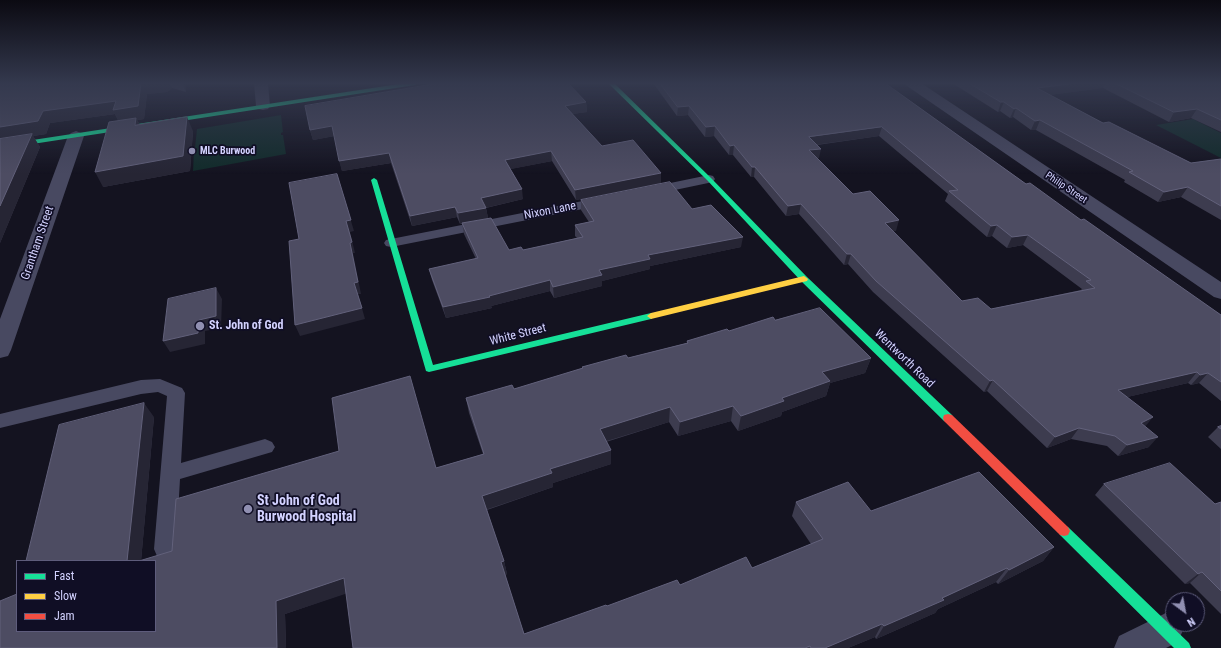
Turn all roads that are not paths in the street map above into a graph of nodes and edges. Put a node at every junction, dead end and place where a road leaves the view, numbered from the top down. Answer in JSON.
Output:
{"nodes":[{"id":1,"x":218,"y":113,"type":"edge"},
{"id":2,"x":642,"y":113,"type":"edge"},
{"id":3,"x":957,"y":113,"type":"edge"},
{"id":4,"x":76,"y":136,"type":"junction"},
{"id":5,"x":0,"y":147,"type":"edge"},
{"id":6,"x":709,"y":179,"type":"junction"},
{"id":7,"x":374,"y":180,"type":"dead end"},
{"id":8,"x":636,"y":194,"type":"edge"},
{"id":9,"x":613,"y":199,"type":"edge"},
{"id":10,"x":391,"y":243,"type":"junction"},
{"id":11,"x":804,"y":278,"type":"junction"},
{"id":12,"x":1221,"y":292,"type":"edge"},
{"id":13,"x":0,"y":350,"type":"edge"},
{"id":14,"x":0,"y":421,"type":"edge"},
{"id":15,"x":265,"y":447,"type":"dead end"},
{"id":16,"x":170,"y":474,"type":"junction"},
{"id":17,"x":165,"y":549,"type":"dead end"},
{"id":18,"x":1175,"y":639,"type":"edge"},
{"id":19,"x":1131,"y":648,"type":"edge"}],
"edges":[{"from":1,"to":4,"type":"street"},
{"from":2,"to":6,"type":"street","name":"Wentworth Road"},
{"from":3,"to":12,"type":"street","name":"Philip Street"},
{"from":4,"to":5,"type":"street"},
{"from":4,"to":13,"type":"street","name":"Grantham Street"},
{"from":6,"to":8,"type":"lane"},
{"from":6,"to":11,"type":"street","name":"Wentworth Road"},
{"from":7,"to":10,"type":"street","name":"White Street"},
{"from":9,"to":10,"type":"lane","name":"Nixon Lane"},
{"from":10,"to":11,"type":"street","name":"White Street"},
{"from":11,"to":18,"type":"street","name":"Wentworth Road"},
{"from":14,"to":16,"type":"lane"},
{"from":15,"to":16,"type":"lane"},
{"from":16,"to":17,"type":"lane"},
{"from":18,"to":19,"type":"street"}]}
